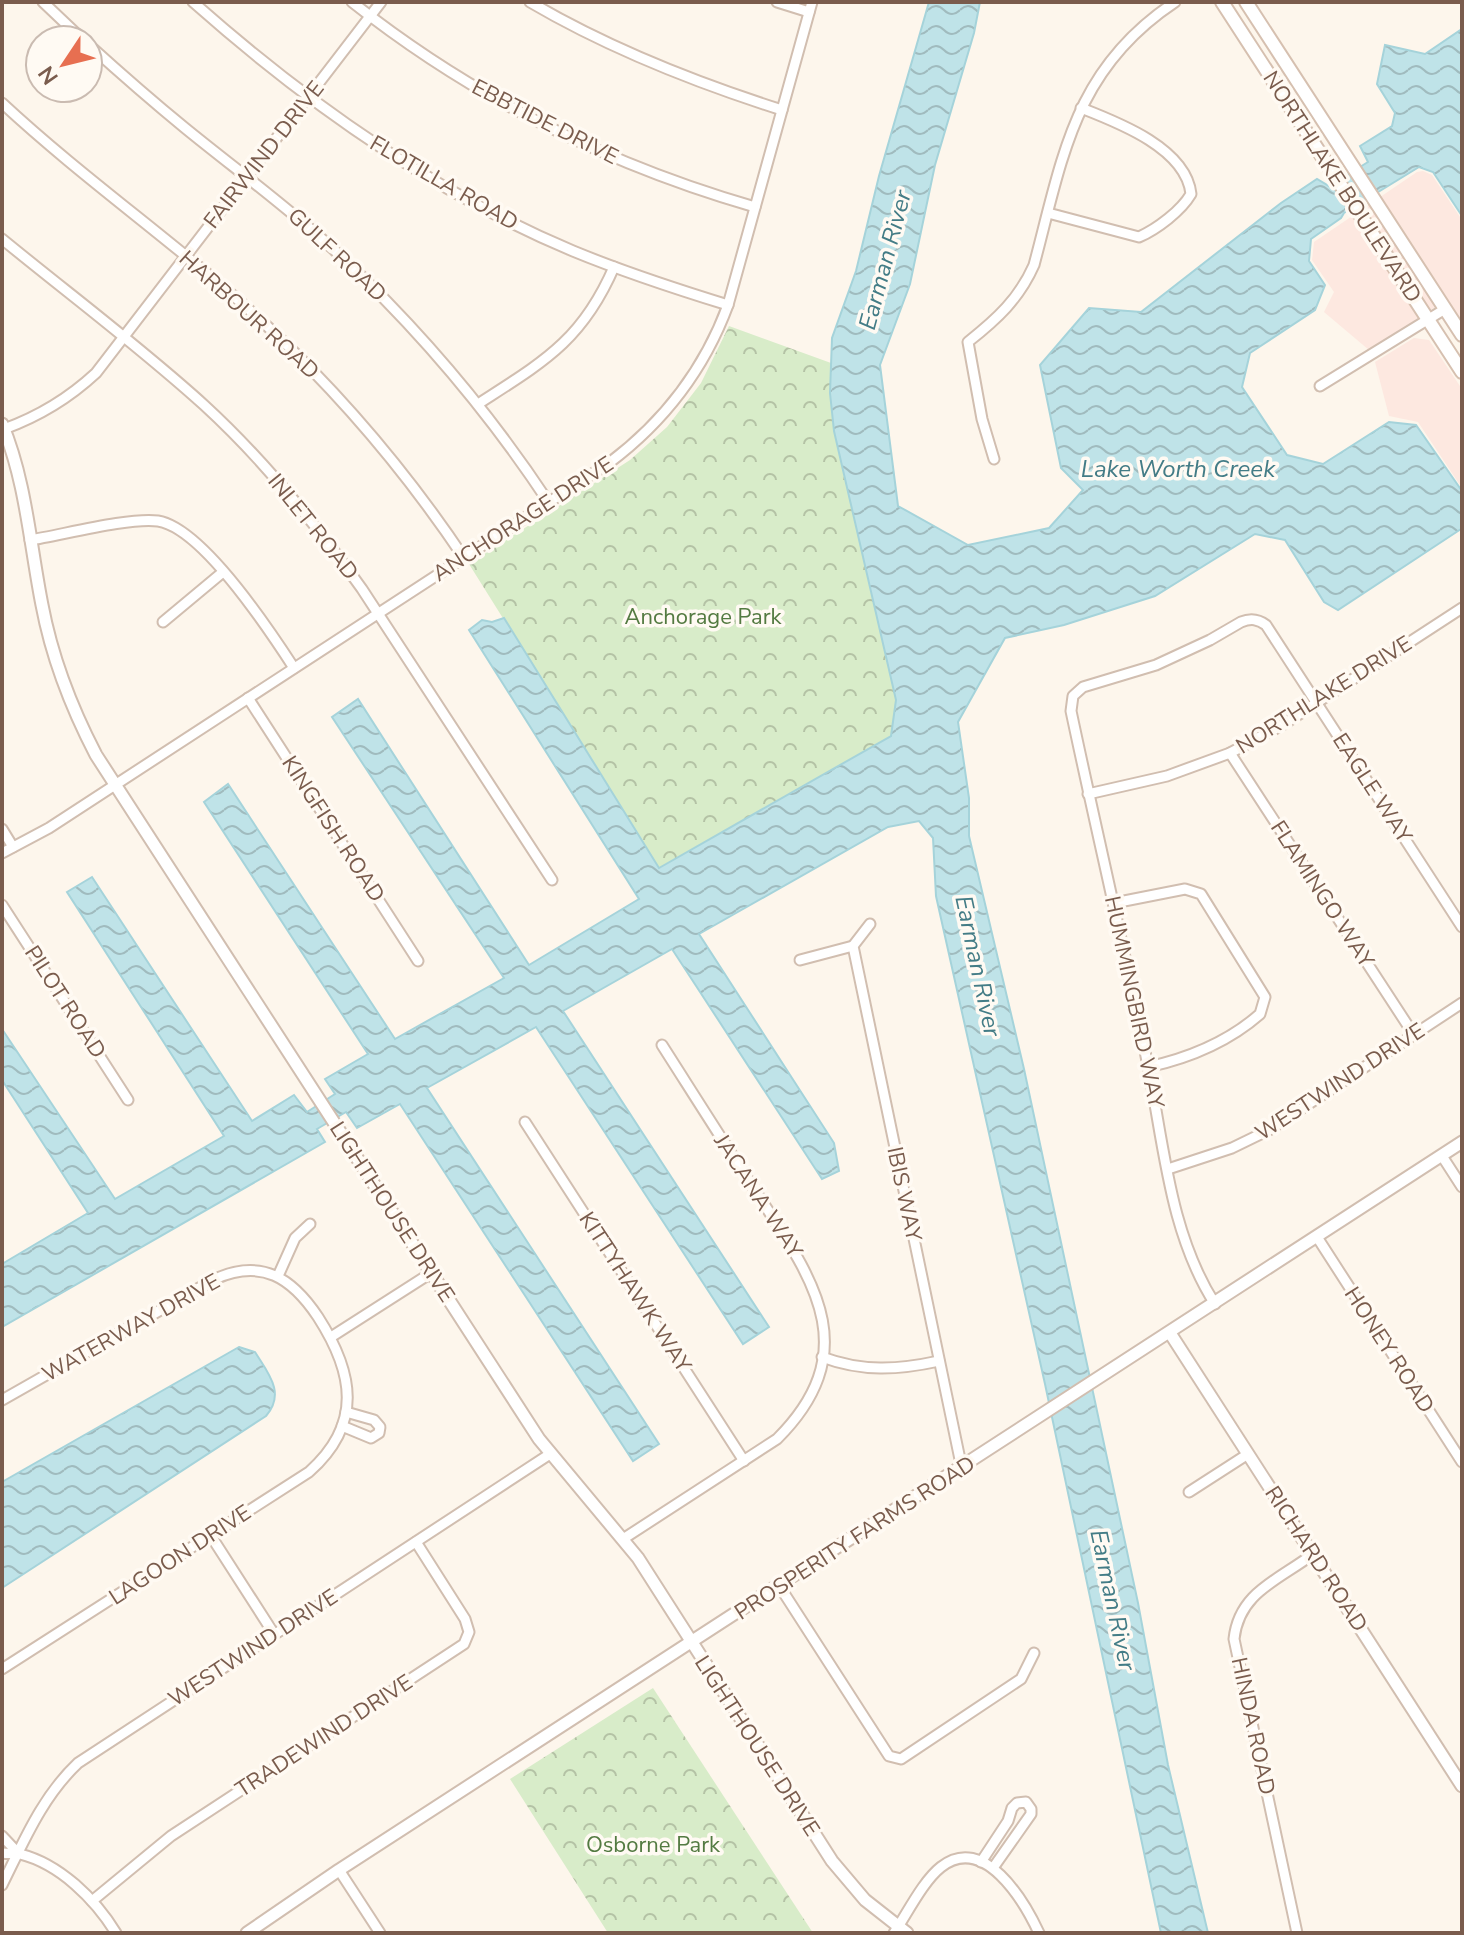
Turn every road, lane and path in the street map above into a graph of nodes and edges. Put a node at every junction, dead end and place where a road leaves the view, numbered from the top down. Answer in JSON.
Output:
{"nodes":[{"id":1,"x":43,"y":2,"type":"edge"},
{"id":2,"x":193,"y":2,"type":"edge"},
{"id":3,"x":352,"y":2,"type":"edge"},
{"id":4,"x":381,"y":2,"type":"edge"},
{"id":5,"x":530,"y":2,"type":"edge"},
{"id":6,"x":777,"y":2,"type":"edge"},
{"id":7,"x":1175,"y":2,"type":"edge"},
{"id":8,"x":1222,"y":2,"type":"edge"},
{"id":9,"x":1246,"y":2,"type":"edge"},
{"id":10,"x":810,"y":7,"type":"edge"},
{"id":11,"x":370,"y":16,"type":"junction"},
{"id":12,"x":66,"y":24,"type":"edge"},
{"id":13,"x":104,"y":58,"type":"edge"},
{"id":14,"x":309,"y":97,"type":"junction"},
{"id":15,"x":2,"y":103,"type":"edge"},
{"id":16,"x":1081,"y":108,"type":"junction"},
{"id":17,"x":782,"y":110,"type":"junction"},
{"id":18,"x":1324,"y":121,"type":"junction"},
{"id":19,"x":1307,"y":132,"type":"junction"},
{"id":20,"x":247,"y":177,"type":"junction"},
{"id":21,"x":755,"y":207,"type":"junction"},
{"id":22,"x":1048,"y":213,"type":"junction"},
{"id":23,"x":2,"y":239,"type":"edge"},
{"id":24,"x":185,"y":257,"type":"junction"},
{"id":25,"x":614,"y":267,"type":"junction"},
{"id":26,"x":728,"y":305,"type":"junction"},
{"id":27,"x":1445,"y":309,"type":"junction"},
{"id":28,"x":1427,"y":319,"type":"junction"},
{"id":29,"x":1462,"y":335,"type":"edge"},
{"id":30,"x":124,"y":337,"type":"junction"},
{"id":31,"x":1462,"y":372,"type":"edge"},
{"id":32,"x":1320,"y":386,"type":"dead end"},
{"id":33,"x":478,"y":404,"type":"junction"},
{"id":34,"x":3,"y":427,"type":"edge"},
{"id":35,"x":994,"y":459,"type":"dead end"},
{"id":36,"x":549,"y":503,"type":"junction"},
{"id":37,"x":30,"y":540,"type":"junction"},
{"id":38,"x":464,"y":558,"type":"junction"},
{"id":39,"x":223,"y":572,"type":"junction"},
{"id":40,"x":1462,"y":608,"type":"edge"},
{"id":41,"x":379,"y":613,"type":"junction"},
{"id":42,"x":163,"y":622,"type":"dead end"},
{"id":43,"x":294,"y":668,"type":"junction"},
{"id":44,"x":1073,"y":696,"type":"joint"},
{"id":45,"x":248,"y":698,"type":"junction"},
{"id":46,"x":1316,"y":703,"type":"junction"},
{"id":47,"x":1230,"y":753,"type":"junction"},
{"id":48,"x":114,"y":785,"type":"junction"},
{"id":49,"x":1088,"y":794,"type":"junction"},
{"id":50,"x":2,"y":829,"type":"edge"},
{"id":51,"x":13,"y":847,"type":"junction"},
{"id":52,"x":2,"y":853,"type":"edge"},
{"id":53,"x":552,"y":880,"type":"dead end"},
{"id":54,"x":1114,"y":903,"type":"junction"},
{"id":55,"x":2,"y":905,"type":"edge"},
{"id":56,"x":870,"y":924,"type":"dead end"},
{"id":57,"x":1462,"y":927,"type":"edge"},
{"id":58,"x":853,"y":946,"type":"junction"},
{"id":59,"x":800,"y":960,"type":"dead end"},
{"id":60,"x":418,"y":961,"type":"dead end"},
{"id":61,"x":1462,"y":1003,"type":"edge"},
{"id":62,"x":1414,"y":1035,"type":"junction"},
{"id":63,"x":662,"y":1045,"type":"dead end"},
{"id":64,"x":1148,"y":1067,"type":"junction"},
{"id":65,"x":128,"y":1100,"type":"dead end"},
{"id":66,"x":525,"y":1122,"type":"dead end"},
{"id":67,"x":1462,"y":1142,"type":"edge"},
{"id":68,"x":1442,"y":1156,"type":"junction"},
{"id":69,"x":1168,"y":1169,"type":"junction"},
{"id":70,"x":1462,"y":1187,"type":"edge"},
{"id":71,"x":310,"y":1224,"type":"dead end"},
{"id":72,"x":1317,"y":1237,"type":"junction"},
{"id":73,"x":431,"y":1273,"type":"junction"},
{"id":74,"x":278,"y":1276,"type":"junction"},
{"id":75,"x":1215,"y":1304,"type":"junction"},
{"id":76,"x":1170,"y":1333,"type":"junction"},
{"id":77,"x":331,"y":1337,"type":"junction"},
{"id":78,"x":822,"y":1357,"type":"junction"},
{"id":79,"x":939,"y":1361,"type":"junction"},
{"id":80,"x":2,"y":1400,"type":"edge"},
{"id":81,"x":346,"y":1412,"type":"junction"},
{"id":82,"x":342,"y":1426,"type":"junction"},
{"id":83,"x":550,"y":1454,"type":"junction"},
{"id":84,"x":1248,"y":1454,"type":"junction"},
{"id":85,"x":744,"y":1461,"type":"junction"},
{"id":86,"x":1462,"y":1462,"type":"edge"},
{"id":87,"x":962,"y":1469,"type":"junction"},
{"id":88,"x":1189,"y":1492,"type":"dead end"},
{"id":89,"x":211,"y":1536,"type":"junction"},
{"id":90,"x":623,"y":1539,"type":"junction"},
{"id":91,"x":416,"y":1542,"type":"junction"},
{"id":92,"x":1313,"y":1554,"type":"junction"},
{"id":93,"x":780,"y":1587,"type":"junction"},
{"id":94,"x":274,"y":1634,"type":"junction"},
{"id":95,"x":692,"y":1644,"type":"junction"},
{"id":96,"x":1034,"y":1653,"type":"dead end"},
{"id":97,"x":2,"y":1669,"type":"edge"},
{"id":98,"x":1462,"y":1786,"type":"edge"},
{"id":99,"x":2,"y":1836,"type":"edge"},
{"id":100,"x":2,"y":1853,"type":"edge"},
{"id":101,"x":18,"y":1853,"type":"junction"},
{"id":102,"x":981,"y":1862,"type":"junction"},
{"id":103,"x":993,"y":1868,"type":"junction"},
{"id":104,"x":339,"y":1870,"type":"junction"},
{"id":105,"x":2,"y":1885,"type":"edge"},
{"id":106,"x":92,"y":1901,"type":"junction"},
{"id":107,"x":899,"y":1931,"type":"edge"},
{"id":108,"x":116,"y":1933,"type":"edge"},
{"id":109,"x":247,"y":1933,"type":"edge"},
{"id":110,"x":380,"y":1933,"type":"edge"},
{"id":111,"x":1039,"y":1933,"type":"edge"},
{"id":112,"x":1297,"y":1933,"type":"edge"}],
"edges":[{"from":1,"to":12,"type":"street"},
{"from":2,"to":14,"type":"street","name":"FLOTILLA ROAD"},
{"from":3,"to":11,"type":"street","name":"EBBTIDE DRIVE"},
{"from":4,"to":11,"type":"street","name":"FAIRWIND DRIVE"},
{"from":5,"to":17,"type":"street"},
{"from":6,"to":10,"type":"street"},
{"from":7,"to":16,"type":"street"},
{"from":8,"to":19,"type":"main road","name":"NORTHLAKE BOULEVARD"},
{"from":9,"to":18,"type":"main road","name":"NORTHLAKE BOULEVARD"},
{"from":10,"to":17,"type":"street","name":"ANCHORAGE DRIVE"},
{"from":11,"to":14,"type":"street","name":"FAIRWIND DRIVE"},
{"from":11,"to":21,"type":"street","name":"EBBTIDE DRIVE"},
{"from":13,"to":20,"type":"street","name":"GULF ROAD"},
{"from":14,"to":20,"type":"street","name":"FAIRWIND DRIVE"},
{"from":14,"to":25,"type":"street","name":"FLOTILLA ROAD"},
{"from":15,"to":24,"type":"street","name":"HARBOUR ROAD"},
{"from":16,"to":22,"type":"street"},
{"from":16,"to":22,"type":"street"},
{"from":17,"to":21,"type":"street","name":"ANCHORAGE DRIVE"},
{"from":18,"to":19,"type":"main road"},
{"from":18,"to":27,"type":"main road","name":"NORTHLAKE BOULEVARD"},
{"from":19,"to":28,"type":"main road","name":"NORTHLAKE BOULEVARD"},
{"from":20,"to":24,"type":"street","name":"FAIRWIND DRIVE"},
{"from":20,"to":33,"type":"street","name":"GULF ROAD"},
{"from":21,"to":26,"type":"street","name":"ANCHORAGE DRIVE"},
{"from":22,"to":35,"type":"street"},
{"from":23,"to":30,"type":"street","name":"INLET ROAD"},
{"from":24,"to":30,"type":"street","name":"FAIRWIND DRIVE"},
{"from":24,"to":38,"type":"street","name":"HARBOUR ROAD"},
{"from":25,"to":26,"type":"street","name":"FLOTILLA ROAD"},
{"from":25,"to":33,"type":"street"},
{"from":26,"to":36,"type":"street","name":"ANCHORAGE DRIVE"},
{"from":27,"to":28,"type":"street"},
{"from":27,"to":29,"type":"main road","name":"NORTHLAKE BOULEVARD"},
{"from":28,"to":31,"type":"main road","name":"NORTHLAKE BOULEVARD"},
{"from":28,"to":32,"type":"street"},
{"from":30,"to":34,"type":"street","name":"FAIRWIND DRIVE"},
{"from":30,"to":41,"type":"street","name":"INLET ROAD"},
{"from":33,"to":36,"type":"street","name":"GULF ROAD"},
{"from":34,"to":37,"type":"street","name":"LIGHTHOUSE DRIVE"},
{"from":36,"to":38,"type":"street","name":"ANCHORAGE DRIVE"},
{"from":37,"to":39,"type":"street"},
{"from":37,"to":48,"type":"street","name":"LIGHTHOUSE DRIVE"},
{"from":38,"to":41,"type":"street","name":"ANCHORAGE DRIVE"},
{"from":39,"to":42,"type":"street"},
{"from":39,"to":43,"type":"street"},
{"from":40,"to":46,"type":"street","name":"NORTHLAKE DRIVE"},
{"from":41,"to":43,"type":"street","name":"ANCHORAGE DRIVE"},
{"from":41,"to":53,"type":"street","name":"INLET ROAD"},
{"from":43,"to":45,"type":"street","name":"ANCHORAGE DRIVE"},
{"from":44,"to":46,"type":"street","name":"EAGLE WAY"},
{"from":44,"to":49,"type":"street","name":"HUMMINGBIRD WAY"},
{"from":45,"to":48,"type":"street","name":"ANCHORAGE DRIVE"},
{"from":45,"to":60,"type":"street","name":"KINGFISH ROAD"},
{"from":46,"to":47,"type":"street","name":"NORTHLAKE DRIVE"},
{"from":46,"to":57,"type":"street","name":"EAGLE WAY"},
{"from":47,"to":49,"type":"street","name":"NORTHLAKE DRIVE"},
{"from":47,"to":62,"type":"street","name":"FLAMINGO WAY"},
{"from":48,"to":51,"type":"street","name":"ANCHORAGE DRIVE"},
{"from":48,"to":73,"type":"street","name":"LIGHTHOUSE DRIVE"},
{"from":49,"to":54,"type":"street","name":"HUMMINGBIRD WAY"},
{"from":50,"to":51,"type":"street"},
{"from":51,"to":52,"type":"street","name":"ANCHORAGE DRIVE"},
{"from":54,"to":64,"type":"street","name":"HUMMINGBIRD WAY"},
{"from":54,"to":64,"type":"street"},
{"from":55,"to":65,"type":"street","name":"PILOT ROAD"},
{"from":56,"to":58,"type":"street"},
{"from":58,"to":59,"type":"street"},
{"from":58,"to":79,"type":"street","name":"IBIS WAY"},
{"from":61,"to":62,"type":"street","name":"WESTWIND DRIVE"},
{"from":62,"to":69,"type":"street","name":"WESTWIND DRIVE"},
{"from":63,"to":78,"type":"street","name":"JACANA WAY"},
{"from":64,"to":69,"type":"street","name":"HUMMINGBIRD WAY"},
{"from":66,"to":85,"type":"street","name":"KITTYHAWK WAY"},
{"from":67,"to":68,"type":"street","name":"PROSPERITY FARMS ROAD"},
{"from":68,"to":70,"type":"street"},
{"from":68,"to":72,"type":"street","name":"PROSPERITY FARMS ROAD"},
{"from":69,"to":75,"type":"street","name":"HUMMINGBIRD WAY"},
{"from":71,"to":74,"type":"street"},
{"from":72,"to":75,"type":"street","name":"PROSPERITY FARMS ROAD"},
{"from":72,"to":86,"type":"street","name":"HONEY ROAD"},
{"from":73,"to":77,"type":"street"},
{"from":73,"to":83,"type":"street","name":"LIGHTHOUSE DRIVE"},
{"from":74,"to":77,"type":"street"},
{"from":74,"to":80,"type":"street","name":"WATERWAY DRIVE"},
{"from":75,"to":76,"type":"street","name":"PROSPERITY FARMS ROAD"},
{"from":76,"to":84,"type":"street","name":"RICHARD ROAD"},
{"from":76,"to":87,"type":"street","name":"PROSPERITY FARMS ROAD"},
{"from":77,"to":81,"type":"street","name":"LAGOON DRIVE"},
{"from":78,"to":79,"type":"street"},
{"from":78,"to":85,"type":"street"},
{"from":79,"to":87,"type":"street","name":"IBIS WAY"},
{"from":81,"to":82,"type":"street","name":"LAGOON DRIVE"},
{"from":81,"to":82,"type":"street"},
{"from":82,"to":89,"type":"street","name":"LAGOON DRIVE"},
{"from":83,"to":90,"type":"street","name":"LIGHTHOUSE DRIVE"},
{"from":83,"to":91,"type":"street","name":"WESTWIND DRIVE"},
{"from":84,"to":88,"type":"street"},
{"from":84,"to":92,"type":"street","name":"RICHARD ROAD"},
{"from":85,"to":90,"type":"street"},
{"from":87,"to":93,"type":"street","name":"PROSPERITY FARMS ROAD"},
{"from":89,"to":94,"type":"street"},
{"from":89,"to":97,"type":"street","name":"LAGOON DRIVE"},
{"from":90,"to":95,"type":"street","name":"LIGHTHOUSE DRIVE"},
{"from":91,"to":94,"type":"street","name":"WESTWIND DRIVE"},
{"from":91,"to":106,"type":"street","name":"TRADEWIND DRIVE"},
{"from":92,"to":98,"type":"street","name":"RICHARD ROAD"},
{"from":92,"to":112,"type":"street","name":"HINDA ROAD"},
{"from":93,"to":95,"type":"street","name":"PROSPERITY FARMS ROAD"},
{"from":93,"to":96,"type":"street"},
{"from":94,"to":101,"type":"street","name":"WESTWIND DRIVE"},
{"from":95,"to":104,"type":"street","name":"PROSPERITY FARMS ROAD"},
{"from":95,"to":107,"type":"street","name":"LIGHTHOUSE DRIVE"},
{"from":99,"to":101,"type":"street"},
{"from":100,"to":101,"type":"street"},
{"from":101,"to":105,"type":"street","name":"WESTWIND DRIVE"},
{"from":101,"to":106,"type":"street"},
{"from":102,"to":103,"type":"street"},
{"from":102,"to":103,"type":"street"},
{"from":102,"to":107,"type":"street"},
{"from":103,"to":111,"type":"street"},
{"from":104,"to":109,"type":"street","name":"PROSPERITY FARMS ROAD"},
{"from":104,"to":110,"type":"street"},
{"from":106,"to":108,"type":"street"}]}
